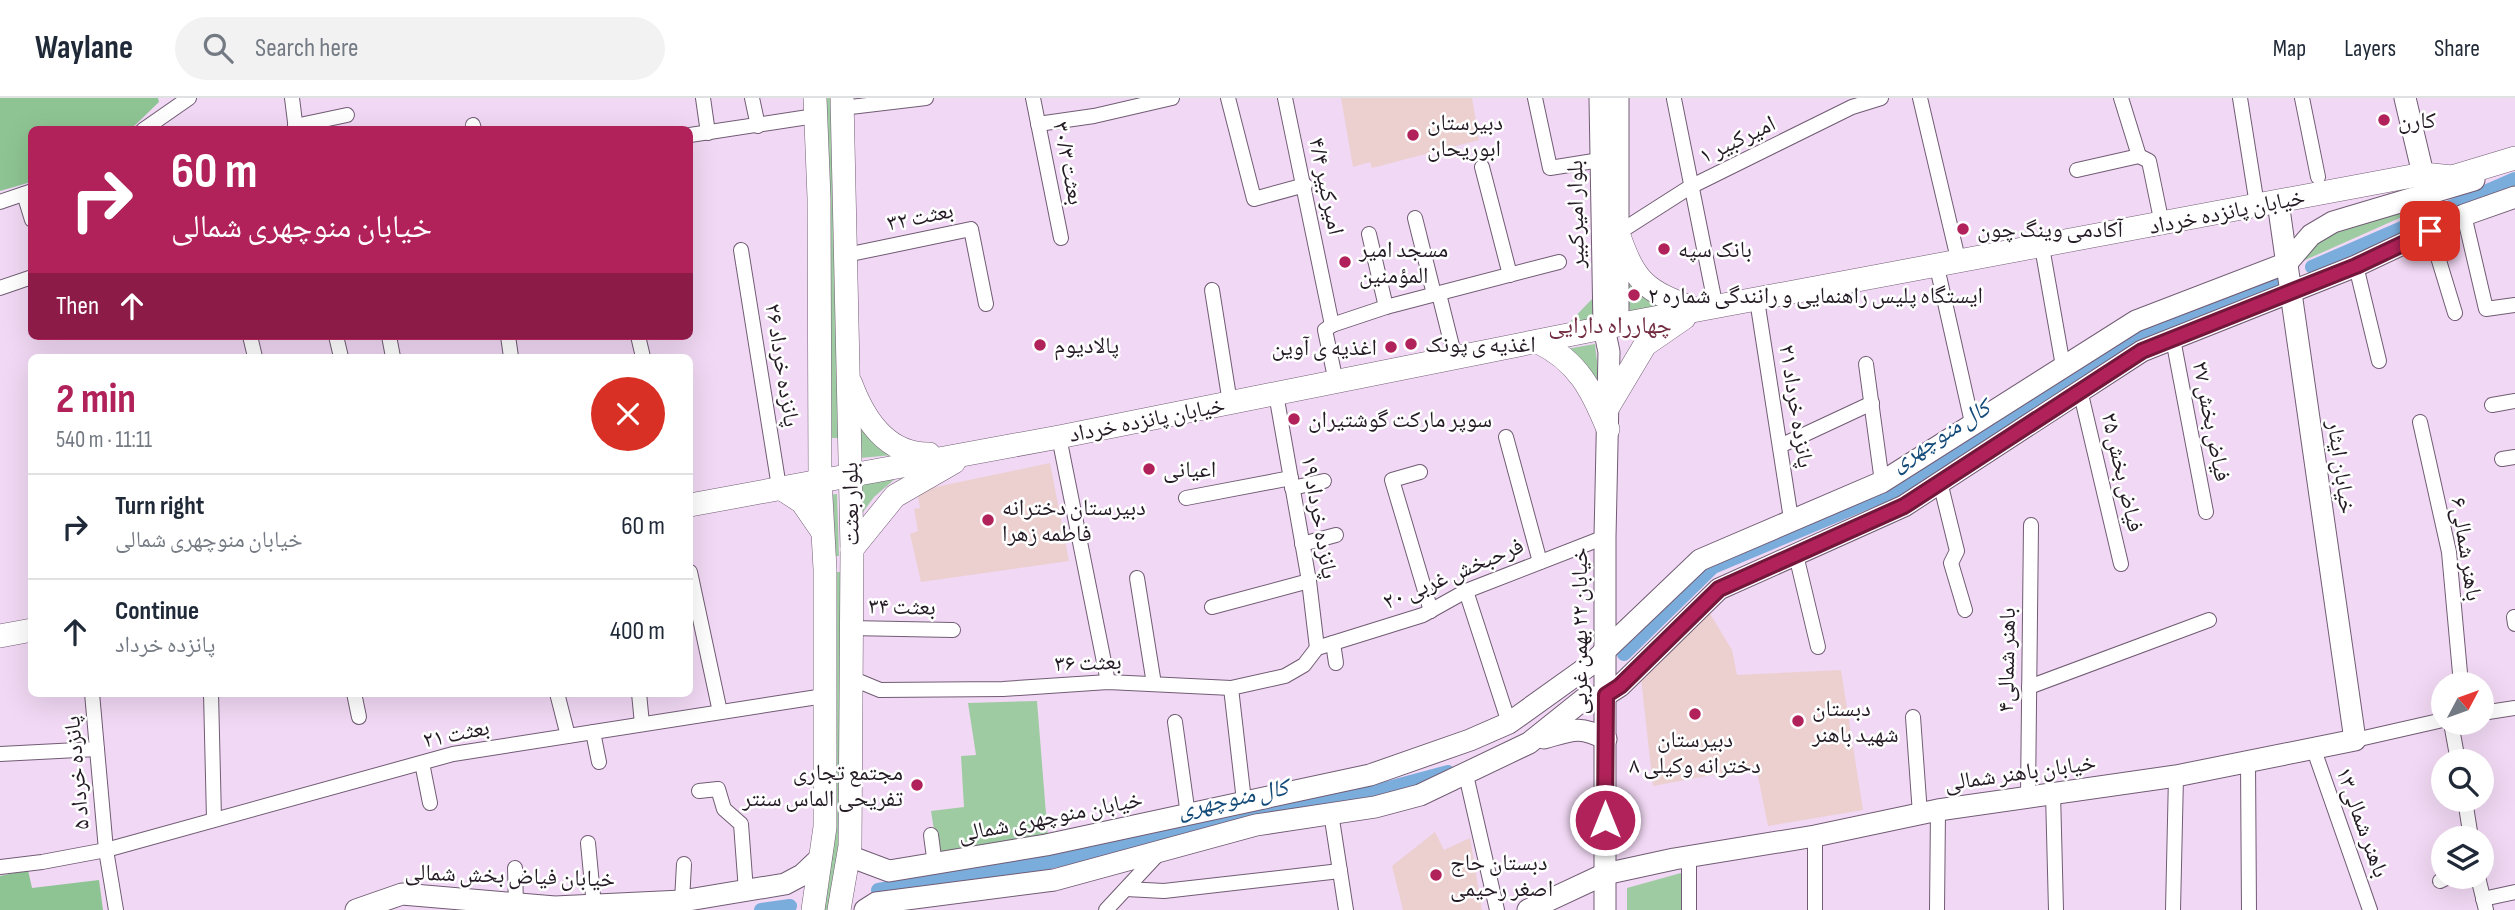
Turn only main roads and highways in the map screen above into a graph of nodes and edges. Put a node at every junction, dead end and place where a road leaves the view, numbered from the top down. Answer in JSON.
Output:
{"nodes":[{"id":1,"x":842,"y":103,"type":"edge"},
{"id":2,"x":815,"y":107,"type":"edge"},
{"id":3,"x":2515,"y":145,"type":"edge"},
{"id":4,"x":2515,"y":159,"type":"edge"},
{"id":5,"x":2423,"y":174,"type":"junction"},
{"id":6,"x":1618,"y":233,"type":"road end"},
{"id":7,"x":1707,"y":309,"type":"junction"},
{"id":8,"x":1538,"y":342,"type":"junction"},
{"id":9,"x":846,"y":370,"type":"junction"},
{"id":10,"x":970,"y":452,"type":"junction"},
{"id":11,"x":849,"y":474,"type":"junction"},
{"id":12,"x":820,"y":479,"type":"junction"},
{"id":13,"x":779,"y":487,"type":"junction"},
{"id":14,"x":693,"y":504,"type":"edge"},
{"id":15,"x":822,"y":530,"type":"junction"},
{"id":16,"x":851,"y":559,"type":"junction"},
{"id":17,"x":825,"y":569,"type":"junction"},
{"id":18,"x":28,"y":631,"type":"edge"},
{"id":19,"x":0,"y":636,"type":"edge"},
{"id":20,"x":813,"y":910,"type":"edge"},
{"id":21,"x":839,"y":910,"type":"edge"}],
"edges":[{"from":1,"to":9,"type":"main road","name":"بلوار بعثت"},
{"from":2,"to":12,"type":"main road","name":"بلوار بعثت"},
{"from":3,"to":5,"type":"main road","name":"خیابان پانزده خرداد"},
{"from":4,"to":5,"type":"main road","name":"خیابان پانزده خرداد"},
{"from":5,"to":7,"type":"main road","name":"خیابان پانزده خرداد"},
{"from":6,"to":7,"type":"main road"},
{"from":7,"to":8,"type":"main road","name":"خیابان پانزده خرداد"},
{"from":7,"to":8,"type":"main road"},
{"from":8,"to":10,"type":"main road","name":"خیابان پانزده خرداد"},
{"from":9,"to":10,"type":"main road"},
{"from":9,"to":11,"type":"main road","name":"بلوار بعثت"},
{"from":10,"to":11,"type":"main road","name":"خیابان پانزده خرداد"},
{"from":10,"to":16,"type":"main road"},
{"from":11,"to":12,"type":"main road","name":"خیابان پانزده خرداد"},
{"from":11,"to":16,"type":"main road","name":"بلوار بعثت"},
{"from":12,"to":13,"type":"main road","name":"خیابان پانزده خرداد"},
{"from":12,"to":15,"type":"main road","name":"بلوار بعثت"},
{"from":13,"to":14,"type":"main road","name":"خیابان پانزده خرداد"},
{"from":13,"to":15,"type":"main road"},
{"from":15,"to":17,"type":"main road","name":"بلوار بعثت"},
{"from":16,"to":17,"type":"main road"},
{"from":16,"to":21,"type":"main road","name":"بلوار بعثت"},
{"from":17,"to":20,"type":"main road","name":"بلوار بعثت"},
{"from":18,"to":19,"type":"main road"}]}
